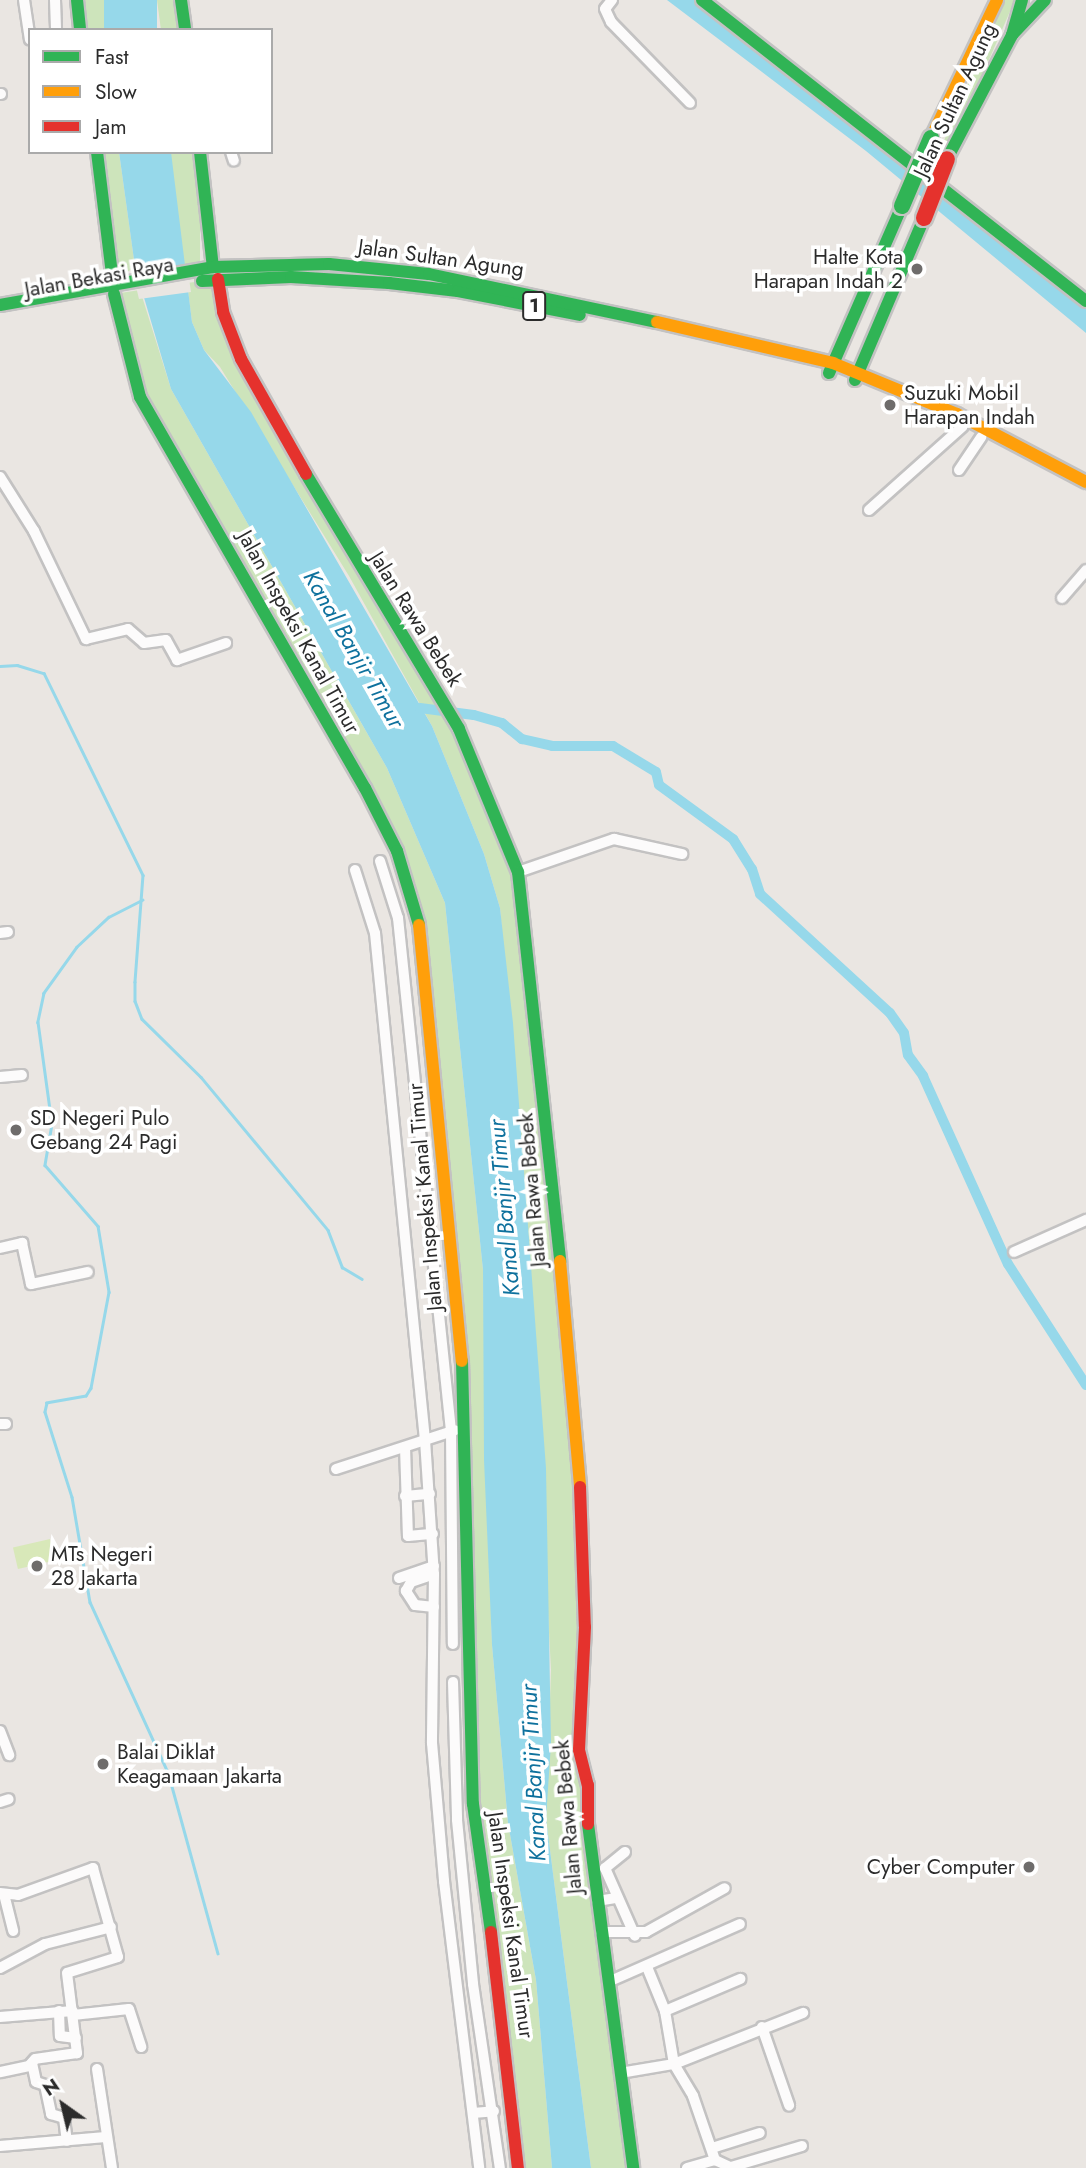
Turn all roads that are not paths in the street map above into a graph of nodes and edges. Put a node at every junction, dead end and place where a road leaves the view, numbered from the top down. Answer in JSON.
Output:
{"nodes":[{"id":1,"x":24,"y":0,"type":"edge"},
{"id":2,"x":54,"y":0,"type":"edge"},
{"id":3,"x":77,"y":0,"type":"edge"},
{"id":4,"x":181,"y":0,"type":"edge"},
{"id":5,"x":612,"y":0,"type":"edge"},
{"id":6,"x":702,"y":0,"type":"edge"},
{"id":7,"x":984,"y":0,"type":"edge"},
{"id":8,"x":997,"y":0,"type":"edge"},
{"id":9,"x":1022,"y":0,"type":"edge"},
{"id":10,"x":1045,"y":0,"type":"edge"},
{"id":11,"x":28,"y":28,"type":"edge"},
{"id":12,"x":56,"y":28,"type":"edge"},
{"id":13,"x":80,"y":28,"type":"edge"},
{"id":14,"x":185,"y":28,"type":"edge"},
{"id":15,"x":1012,"y":35,"type":"junction"},
{"id":16,"x":974,"y":46,"type":"junction"},
{"id":17,"x":690,"y":103,"type":"dead end"},
{"id":18,"x":97,"y":154,"type":"edge"},
{"id":19,"x":200,"y":154,"type":"edge"},
{"id":20,"x":210,"y":274,"type":"junction"},
{"id":21,"x":117,"y":288,"type":"junction"},
{"id":22,"x":1086,"y":301,"type":"edge"},
{"id":23,"x":0,"y":305,"type":"edge"},
{"id":24,"x":0,"y":317,"type":"edge"},
{"id":25,"x":841,"y":338,"type":"junction"},
{"id":26,"x":868,"y":347,"type":"junction"},
{"id":27,"x":812,"y":360,"type":"junction"},
{"id":28,"x":831,"y":368,"type":"junction"},
{"id":29,"x":857,"y":376,"type":"junction"},
{"id":30,"x":883,"y":380,"type":"junction"},
{"id":31,"x":962,"y":427,"type":"junction"},
{"id":32,"x":981,"y":437,"type":"junction"},
{"id":33,"x":959,"y":470,"type":"dead end"},
{"id":34,"x":0,"y":477,"type":"edge"},
{"id":35,"x":1086,"y":482,"type":"edge"},
{"id":36,"x":1086,"y":491,"type":"edge"},
{"id":37,"x":869,"y":510,"type":"dead end"},
{"id":38,"x":1086,"y":570,"type":"edge"},
{"id":39,"x":1062,"y":598,"type":"dead end"},
{"id":40,"x":226,"y":643,"type":"dead end"},
{"id":41,"x":681,"y":854,"type":"dead end"},
{"id":42,"x":380,"y":861,"type":"dead end"},
{"id":43,"x":355,"y":870,"type":"dead end"},
{"id":44,"x":518,"y":872,"type":"junction"},
{"id":45,"x":22,"y":1075,"type":"dead end"},
{"id":46,"x":0,"y":1077,"type":"edge"},
{"id":47,"x":1086,"y":1220,"type":"edge"},
{"id":48,"x":0,"y":1248,"type":"edge"},
{"id":49,"x":1014,"y":1252,"type":"dead end"},
{"id":50,"x":88,"y":1272,"type":"dead end"},
{"id":51,"x":457,"y":1430,"type":"junction"},
{"id":52,"x":425,"y":1440,"type":"junction"},
{"id":53,"x":405,"y":1447,"type":"junction"},
{"id":54,"x":336,"y":1469,"type":"dead end"},
{"id":55,"x":430,"y":1494,"type":"junction"},
{"id":56,"x":405,"y":1496,"type":"junction"},
{"id":57,"x":433,"y":1534,"type":"junction"},
{"id":58,"x":434,"y":1570,"type":"junction"},
{"id":59,"x":399,"y":1578,"type":"dead end"},
{"id":60,"x":434,"y":1607,"type":"junction"},
{"id":61,"x":453,"y":1644,"type":"dead end"},
{"id":62,"x":453,"y":1682,"type":"dead end"},
{"id":63,"x":0,"y":1731,"type":"edge"},
{"id":64,"x":9,"y":1755,"type":"dead end"},
{"id":65,"x":454,"y":1755,"type":"junction"},
{"id":66,"x":433,"y":1756,"type":"junction"},
{"id":67,"x":625,"y":1852,"type":"dead end"},
{"id":68,"x":724,"y":1888,"type":"dead end"},
{"id":69,"x":2,"y":1894,"type":"edge"},
{"id":70,"x":617,"y":1898,"type":"junction"},
{"id":71,"x":597,"y":1901,"type":"junction"},
{"id":72,"x":740,"y":1924,"type":"dead end"},
{"id":73,"x":111,"y":1927,"type":"junction"},
{"id":74,"x":13,"y":1931,"type":"dead end"},
{"id":75,"x":601,"y":1932,"type":"junction"},
{"id":76,"x":635,"y":1936,"type":"junction"},
{"id":77,"x":647,"y":1967,"type":"junction"},
{"id":78,"x":0,"y":1968,"type":"edge"},
{"id":79,"x":740,"y":1979,"type":"dead end"},
{"id":80,"x":608,"y":1982,"type":"junction"},
{"id":81,"x":59,"y":2011,"type":"junction"},
{"id":82,"x":665,"y":2011,"type":"junction"},
{"id":83,"x":73,"y":2013,"type":"junction"},
{"id":84,"x":803,"y":2013,"type":"dead end"},
{"id":85,"x":0,"y":2017,"type":"edge"},
{"id":86,"x":762,"y":2028,"type":"junction"},
{"id":87,"x":76,"y":2038,"type":"junction"},
{"id":88,"x":141,"y":2047,"type":"dead end"},
{"id":89,"x":33,"y":2063,"type":"junction"},
{"id":90,"x":674,"y":2064,"type":"junction"},
{"id":91,"x":97,"y":2069,"type":"dead end"},
{"id":92,"x":0,"y":2072,"type":"edge"},
{"id":93,"x":620,"y":2073,"type":"junction"},
{"id":94,"x":789,"y":2105,"type":"dead end"},
{"id":95,"x":494,"y":2111,"type":"junction"},
{"id":96,"x":473,"y":2113,"type":"junction"},
{"id":97,"x":760,"y":2133,"type":"dead end"},
{"id":98,"x":106,"y":2137,"type":"junction"},
{"id":99,"x":67,"y":2141,"type":"junction"},
{"id":100,"x":0,"y":2146,"type":"edge"},
{"id":101,"x":802,"y":2146,"type":"dead end"},
{"id":102,"x":712,"y":2148,"type":"junction"},
{"id":103,"x":715,"y":2160,"type":"junction"},
{"id":104,"x":112,"y":2168,"type":"edge"},
{"id":105,"x":479,"y":2168,"type":"edge"},
{"id":106,"x":500,"y":2168,"type":"edge"},
{"id":107,"x":518,"y":2168,"type":"edge"},
{"id":108,"x":633,"y":2168,"type":"edge"},
{"id":109,"x":687,"y":2168,"type":"edge"},
{"id":110,"x":731,"y":2168,"type":"edge"}],
"edges":[{"from":1,"to":11,"type":"street"},
{"from":2,"to":12,"type":"street"},
{"from":3,"to":13,"type":"main road"},
{"from":4,"to":14,"type":"main road"},
{"from":5,"to":17,"type":"street"},
{"from":6,"to":22,"type":"main road"},
{"from":7,"to":16,"type":"main road"},
{"from":8,"to":16,"type":"main road","name":"Jalan Sultan Agung"},
{"from":9,"to":15,"type":"main road","name":"Jalan Sultan Agung"},
{"from":10,"to":15,"type":"main road"},
{"from":15,"to":26,"type":"main road","name":"Jalan Sultan Agung","bridge":true},
{"from":16,"to":25,"type":"main road","name":"Jalan Sultan Agung","bridge":true},
{"from":18,"to":21,"type":"main road","name":"Jalan Inspeksi Kanal Timur"},
{"from":19,"to":20,"type":"main road","name":"Jalan Rawa Bebek"},
{"from":20,"to":21,"type":"main road","name":"Jalan Bekasi Raya","number":"1"},
{"from":20,"to":27,"type":"main road","name":"Jalan Sultan Agung","number":"1"},
{"from":20,"to":28,"type":"main road","name":"Jalan Sultan Agung","number":"1"},
{"from":20,"to":44,"type":"main road","name":"Jalan Rawa Bebek"},
{"from":21,"to":23,"type":"main road","name":"Jalan Bekasi Raya","number":"1"},
{"from":21,"to":24,"type":"main road","name":"Jalan Bekasi Raya","number":"1"},
{"from":21,"to":51,"type":"main road","name":"Jalan Inspeksi Kanal Timur"},
{"from":25,"to":27,"type":"main road"},
{"from":25,"to":28,"type":"main road","name":"Jalan Sultan Agung"},
{"from":26,"to":29,"type":"main road","name":"Jalan Sultan Agung"},
{"from":26,"to":30,"type":"main road"},
{"from":27,"to":28,"type":"main road","name":"Jalan Sultan Agung","number":"1"},
{"from":28,"to":29,"type":"main road","name":"Jalan Sultan Agung","number":"1"},
{"from":29,"to":30,"type":"main road","name":"Jalan Sultan Agung","number":"1"},
{"from":29,"to":31,"type":"main road","name":"Jalan Sultan Agung","number":"1"},
{"from":30,"to":35,"type":"main road","name":"Jalan Sultan Agung","number":"1"},
{"from":31,"to":32,"type":"main road","name":"Jalan Sultan Agung","number":"1"},
{"from":31,"to":37,"type":"street"},
{"from":32,"to":33,"type":"street"},
{"from":32,"to":36,"type":"main road","name":"Jalan Sultan Agung","number":"1"},
{"from":34,"to":40,"type":"street"},
{"from":38,"to":39,"type":"street"},
{"from":41,"to":44,"type":"street"},
{"from":42,"to":51,"type":"street"},
{"from":43,"to":52,"type":"street"},
{"from":44,"to":71,"type":"main road","name":"Jalan Rawa Bebek"},
{"from":45,"to":46,"type":"street"},
{"from":47,"to":49,"type":"street"},
{"from":48,"to":50,"type":"street"},
{"from":51,"to":52,"type":"street"},
{"from":51,"to":61,"type":"street"},
{"from":51,"to":107,"type":"main road","name":"Jalan Inspeksi Kanal Timur"},
{"from":52,"to":53,"type":"street"},
{"from":52,"to":55,"type":"street"},
{"from":53,"to":54,"type":"street"},
{"from":53,"to":56,"type":"street"},
{"from":55,"to":56,"type":"street"},
{"from":55,"to":57,"type":"street"},
{"from":56,"to":57,"type":"street"},
{"from":57,"to":58,"type":"street"},
{"from":58,"to":59,"type":"street"},
{"from":58,"to":60,"type":"street"},
{"from":58,"to":60,"type":"street"},
{"from":60,"to":66,"type":"street"},
{"from":62,"to":65,"type":"street"},
{"from":63,"to":64,"type":"street"},
{"from":65,"to":66,"type":"street"},
{"from":65,"to":95,"type":"street"},
{"from":66,"to":96,"type":"street"},
{"from":67,"to":70,"type":"street"},
{"from":68,"to":76,"type":"street"},
{"from":69,"to":73,"type":"street"},
{"from":69,"to":74,"type":"street"},
{"from":70,"to":71,"type":"street"},
{"from":70,"to":76,"type":"street"},
{"from":71,"to":75,"type":"main road","name":"Jalan Rawa Bebek"},
{"from":72,"to":77,"type":"street"},
{"from":73,"to":78,"type":"street"},
{"from":73,"to":83,"type":"street"},
{"from":75,"to":76,"type":"street"},
{"from":75,"to":80,"type":"main road","name":"Jalan Rawa Bebek"},
{"from":77,"to":80,"type":"street"},
{"from":77,"to":82,"type":"street"},
{"from":79,"to":82,"type":"street"},
{"from":80,"to":93,"type":"main road","name":"Jalan Rawa Bebek"},
{"from":81,"to":83,"type":"street"},
{"from":81,"to":85,"type":"street"},
{"from":81,"to":87,"type":"street"},
{"from":82,"to":90,"type":"street"},
{"from":83,"to":87,"type":"street"},
{"from":83,"to":88,"type":"street"},
{"from":84,"to":86,"type":"street"},
{"from":86,"to":90,"type":"street"},
{"from":86,"to":94,"type":"street"},
{"from":87,"to":89,"type":"street"},
{"from":89,"to":92,"type":"street"},
{"from":89,"to":99,"type":"street"},
{"from":90,"to":93,"type":"street"},
{"from":90,"to":102,"type":"street"},
{"from":91,"to":98,"type":"street"},
{"from":93,"to":108,"type":"main road","name":"Jalan Rawa Bebek"},
{"from":95,"to":96,"type":"street"},
{"from":95,"to":106,"type":"street"},
{"from":96,"to":105,"type":"street"},
{"from":97,"to":102,"type":"street"},
{"from":98,"to":99,"type":"street"},
{"from":98,"to":104,"type":"street"},
{"from":99,"to":100,"type":"street"},
{"from":101,"to":110,"type":"street"},
{"from":102,"to":103,"type":"street"},
{"from":103,"to":109,"type":"street"},
{"from":103,"to":110,"type":"street"}]}
